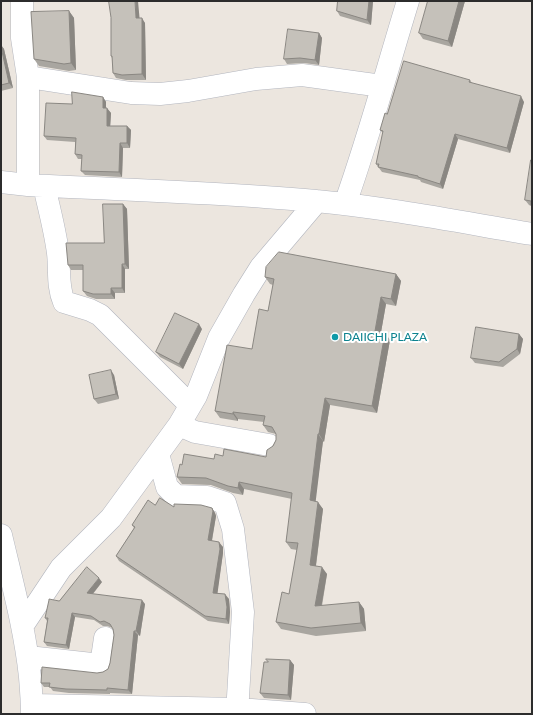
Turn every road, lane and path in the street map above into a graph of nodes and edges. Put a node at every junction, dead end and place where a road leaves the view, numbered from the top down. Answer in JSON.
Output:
{"nodes":[{"id":1,"x":22,"y":1,"type":"edge"},
{"id":2,"x":408,"y":1,"type":"edge"},
{"id":3,"x":28,"y":77,"type":"junction"},
{"id":4,"x":382,"y":86,"type":"junction"},
{"id":5,"x":1,"y":182,"type":"edge"},
{"id":6,"x":36,"y":186,"type":"junction"},
{"id":7,"x":317,"y":201,"type":"junction"},
{"id":8,"x":345,"y":204,"type":"junction"},
{"id":9,"x":532,"y":234,"type":"edge"},
{"id":10,"x":190,"y":406,"type":"junction"},
{"id":11,"x":179,"y":425,"type":"junction"},
{"id":12,"x":269,"y":445,"type":"dead end"},
{"id":13,"x":158,"y":454,"type":"junction"},
{"id":14,"x":1,"y":535,"type":"edge"},
{"id":15,"x":23,"y":625,"type":"junction"},
{"id":16,"x":105,"y":638,"type":"dead end"},
{"id":17,"x":28,"y":656,"type":"junction"},
{"id":18,"x":32,"y":710,"type":"edge"},
{"id":19,"x":238,"y":712,"type":"edge"},
{"id":20,"x":305,"y":714,"type":"edge"}],
"edges":[{"from":1,"to":3,"type":"street"},
{"from":2,"to":4,"type":"street"},
{"from":3,"to":4,"type":"street"},
{"from":3,"to":6,"type":"street"},
{"from":4,"to":8,"type":"street"},
{"from":5,"to":6,"type":"street"},
{"from":6,"to":7,"type":"street"},
{"from":6,"to":10,"type":"street"},
{"from":7,"to":8,"type":"street"},
{"from":7,"to":10,"type":"street"},
{"from":8,"to":9,"type":"street"},
{"from":10,"to":11,"type":"street"},
{"from":11,"to":12,"type":"street"},
{"from":11,"to":13,"type":"street"},
{"from":13,"to":15,"type":"street"},
{"from":13,"to":19,"type":"street"},
{"from":14,"to":15,"type":"street"},
{"from":15,"to":17,"type":"street"},
{"from":16,"to":17,"type":"street"},
{"from":17,"to":18,"type":"street"},
{"from":18,"to":19,"type":"street"},
{"from":19,"to":20,"type":"street"}]}
